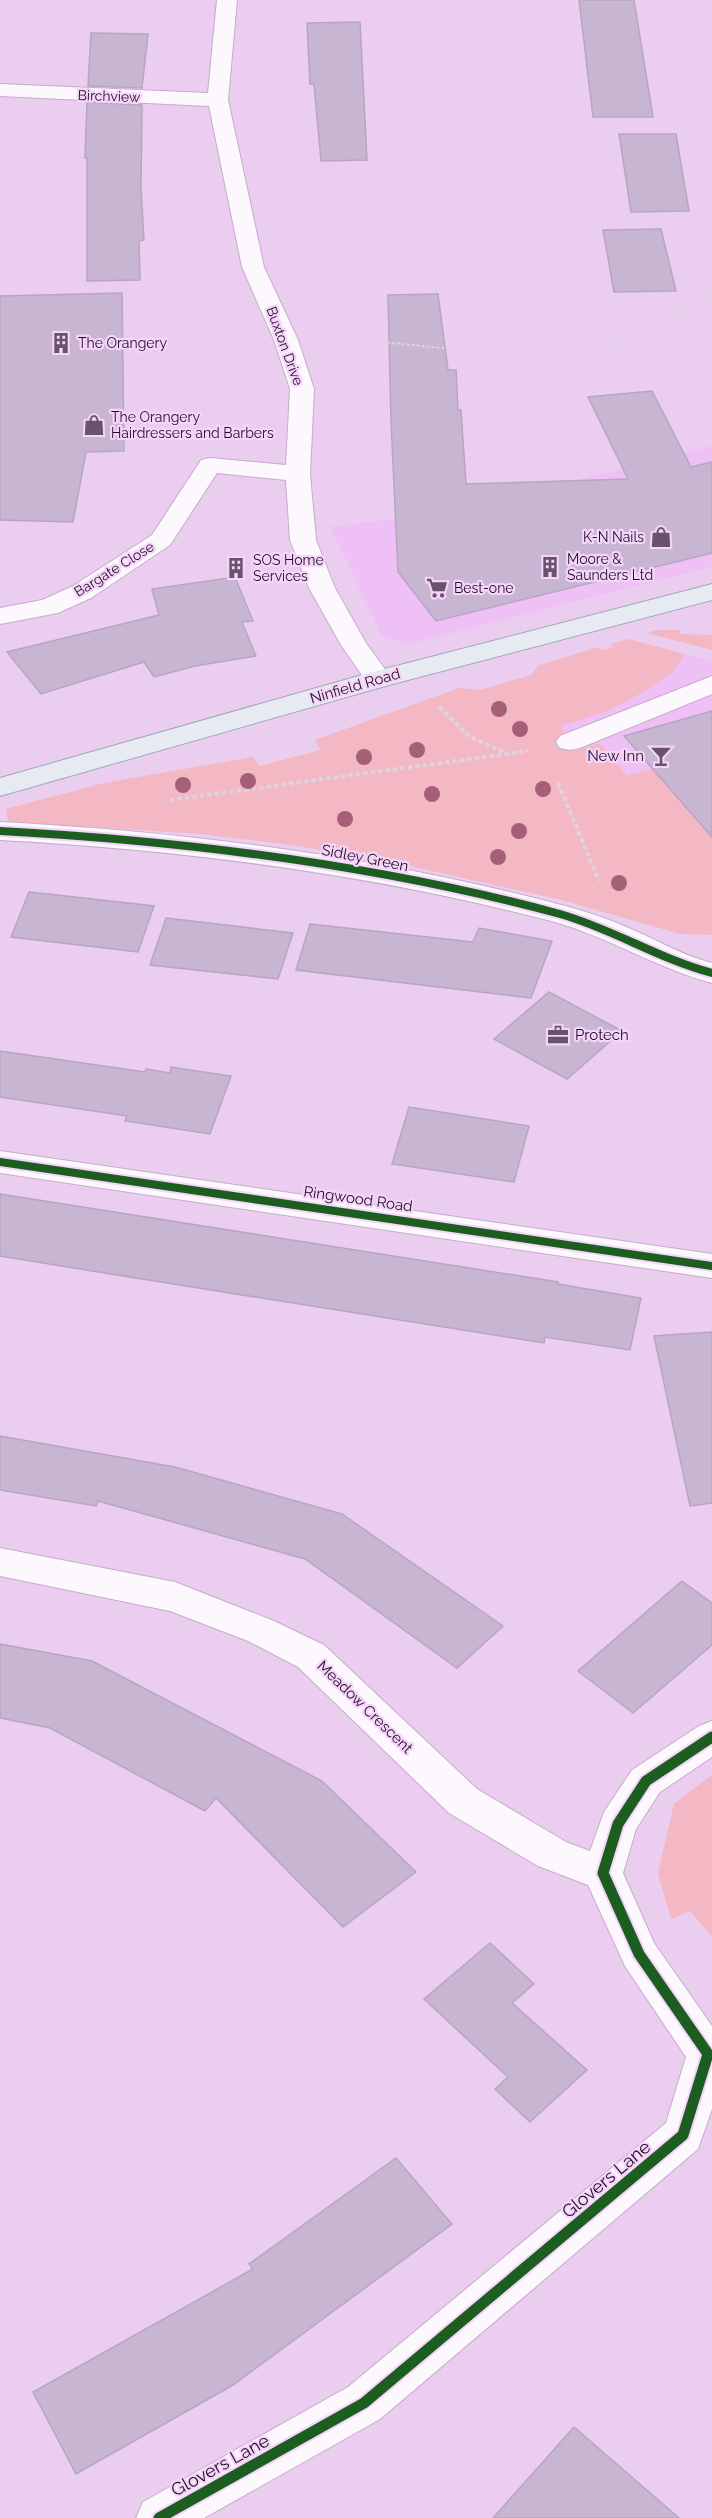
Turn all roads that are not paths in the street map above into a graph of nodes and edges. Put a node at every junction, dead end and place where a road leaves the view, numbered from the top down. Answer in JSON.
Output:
{"nodes":[{"id":1,"x":227,"y":0,"type":"edge"},
{"id":2,"x":0,"y":90,"type":"edge"},
{"id":3,"x":218,"y":100,"type":"junction"},
{"id":4,"x":298,"y":474,"type":"junction"},
{"id":5,"x":712,"y":592,"type":"edge"},
{"id":6,"x":0,"y":616,"type":"edge"},
{"id":7,"x":380,"y":679,"type":"junction"},
{"id":8,"x":712,"y":684,"type":"edge"},
{"id":9,"x":557,"y":745,"type":"road end"},
{"id":10,"x":0,"y":787,"type":"edge"},
{"id":11,"x":0,"y":831,"type":"edge"},
{"id":12,"x":712,"y":973,"type":"edge"},
{"id":13,"x":0,"y":1162,"type":"edge"},
{"id":14,"x":712,"y":1266,"type":"edge"},
{"id":15,"x":0,"y":1562,"type":"edge"},
{"id":16,"x":712,"y":1737,"type":"edge"},
{"id":17,"x":603,"y":1873,"type":"junction"},
{"id":18,"x":710,"y":2056,"type":"edge"},
{"id":19,"x":159,"y":2518,"type":"edge"}],
"edges":[{"from":1,"to":3,"type":"street","name":"Buxton Drive"},
{"from":2,"to":3,"type":"street","name":"Birchview"},
{"from":3,"to":4,"type":"street","name":"Buxton Drive"},
{"from":4,"to":6,"type":"street","name":"Bargate Close"},
{"from":4,"to":7,"type":"street","name":"Buxton Drive"},
{"from":5,"to":7,"type":"main road","name":"Ninfield Road"},
{"from":7,"to":10,"type":"main road","name":"Ninfield Road"},
{"from":8,"to":9,"type":"street"},
{"from":11,"to":12,"type":"street","name":"Sidley Green"},
{"from":13,"to":14,"type":"street","name":"Ringwood Road"},
{"from":15,"to":17,"type":"street","name":"Meadow Crescent"},
{"from":16,"to":17,"type":"street"},
{"from":17,"to":18,"type":"street","name":"Glovers Lane"},
{"from":18,"to":19,"type":"street","name":"Glovers Lane"}]}
